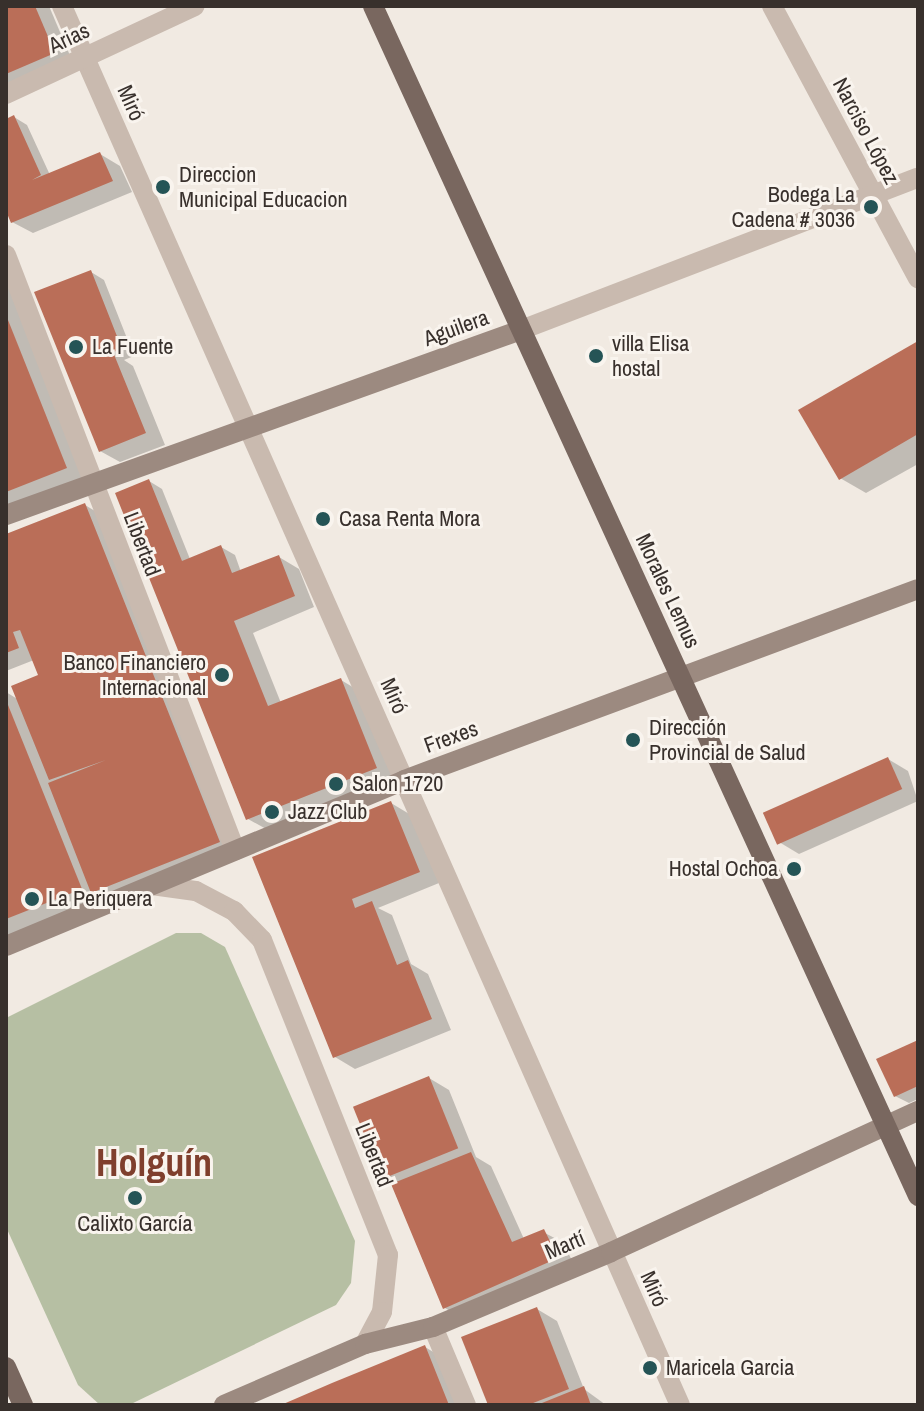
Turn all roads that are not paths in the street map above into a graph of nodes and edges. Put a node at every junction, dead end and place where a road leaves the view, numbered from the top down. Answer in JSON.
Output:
{"nodes":[{"id":1,"x":62,"y":6,"type":"edge"},
{"id":2,"x":195,"y":6,"type":"edge"},
{"id":3,"x":373,"y":6,"type":"edge"},
{"id":4,"x":772,"y":6,"type":"edge"},
{"id":5,"x":85,"y":57,"type":"junction"},
{"id":6,"x":6,"y":94,"type":"edge"},
{"id":7,"x":918,"y":178,"type":"edge"},
{"id":8,"x":874,"y":195,"type":"junction"},
{"id":9,"x":6,"y":255,"type":"edge"},
{"id":10,"x":918,"y":278,"type":"edge"},
{"id":11,"x":521,"y":330,"type":"junction"},
{"id":12,"x":249,"y":427,"type":"junction"},
{"id":13,"x":93,"y":482,"type":"junction"},
{"id":14,"x":6,"y":515,"type":"edge"},
{"id":15,"x":918,"y":589,"type":"edge"},
{"id":16,"x":683,"y":680,"type":"junction"},
{"id":17,"x":404,"y":780,"type":"junction"},
{"id":18,"x":235,"y":850,"type":"junction"},
{"id":19,"x":152,"y":885,"type":"junction"},
{"id":20,"x":6,"y":946,"type":"edge"},
{"id":21,"x":918,"y":1111,"type":"edge"},
{"id":22,"x":887,"y":1125,"type":"junction"},
{"id":23,"x":918,"y":1196,"type":"edge"},
{"id":24,"x":611,"y":1252,"type":"junction"},
{"id":25,"x":433,"y":1327,"type":"junction"},
{"id":26,"x":365,"y":1344,"type":"junction"},
{"id":27,"x":6,"y":1367,"type":"edge"},
{"id":28,"x":23,"y":1400,"type":"edge"},
{"id":29,"x":224,"y":1405,"type":"edge"},
{"id":30,"x":466,"y":1405,"type":"edge"},
{"id":31,"x":680,"y":1405,"type":"edge"}],
"edges":[{"from":1,"to":5,"type":"street","name":"Miró"},
{"from":2,"to":5,"type":"street","name":"Arias"},
{"from":3,"to":11,"type":"main road","name":"Morales Lemus"},
{"from":4,"to":8,"type":"street","name":"Narciso López"},
{"from":5,"to":6,"type":"street","name":"Arias"},
{"from":5,"to":12,"type":"street","name":"Miró"},
{"from":7,"to":8,"type":"street","name":"Aguilera"},
{"from":8,"to":10,"type":"street","name":"Narciso López"},
{"from":8,"to":11,"type":"street","name":"Aguilera"},
{"from":9,"to":13,"type":"street","name":"Libertad"},
{"from":11,"to":12,"type":"main road","name":"Aguilera"},
{"from":11,"to":16,"type":"main road","name":"Morales Lemus"},
{"from":12,"to":13,"type":"main road","name":"Aguilera"},
{"from":12,"to":17,"type":"street","name":"Miró"},
{"from":13,"to":14,"type":"main road","name":"Aguilera"},
{"from":13,"to":18,"type":"street","name":"Libertad"},
{"from":15,"to":16,"type":"main road","name":"Frexes"},
{"from":16,"to":17,"type":"main road","name":"Frexes"},
{"from":16,"to":22,"type":"main road","name":"Morales Lemus"},
{"from":17,"to":18,"type":"main road","name":"Frexes"},
{"from":17,"to":24,"type":"street","name":"Miró"},
{"from":18,"to":19,"type":"main road","name":"Frexes"},
{"from":19,"to":20,"type":"main road","name":"Frexes"},
{"from":19,"to":26,"type":"street","name":"Libertad"},
{"from":21,"to":22,"type":"main road","name":"Martí"},
{"from":22,"to":23,"type":"main road","name":"Morales Lemus"},
{"from":22,"to":24,"type":"main road","name":"Martí"},
{"from":24,"to":25,"type":"main road","name":"Martí"},
{"from":24,"to":31,"type":"street","name":"Miró"},
{"from":25,"to":26,"type":"main road","name":"Martí"},
{"from":25,"to":30,"type":"street"},
{"from":26,"to":29,"type":"main road","name":"Martí"},
{"from":27,"to":28,"type":"main road"}]}
